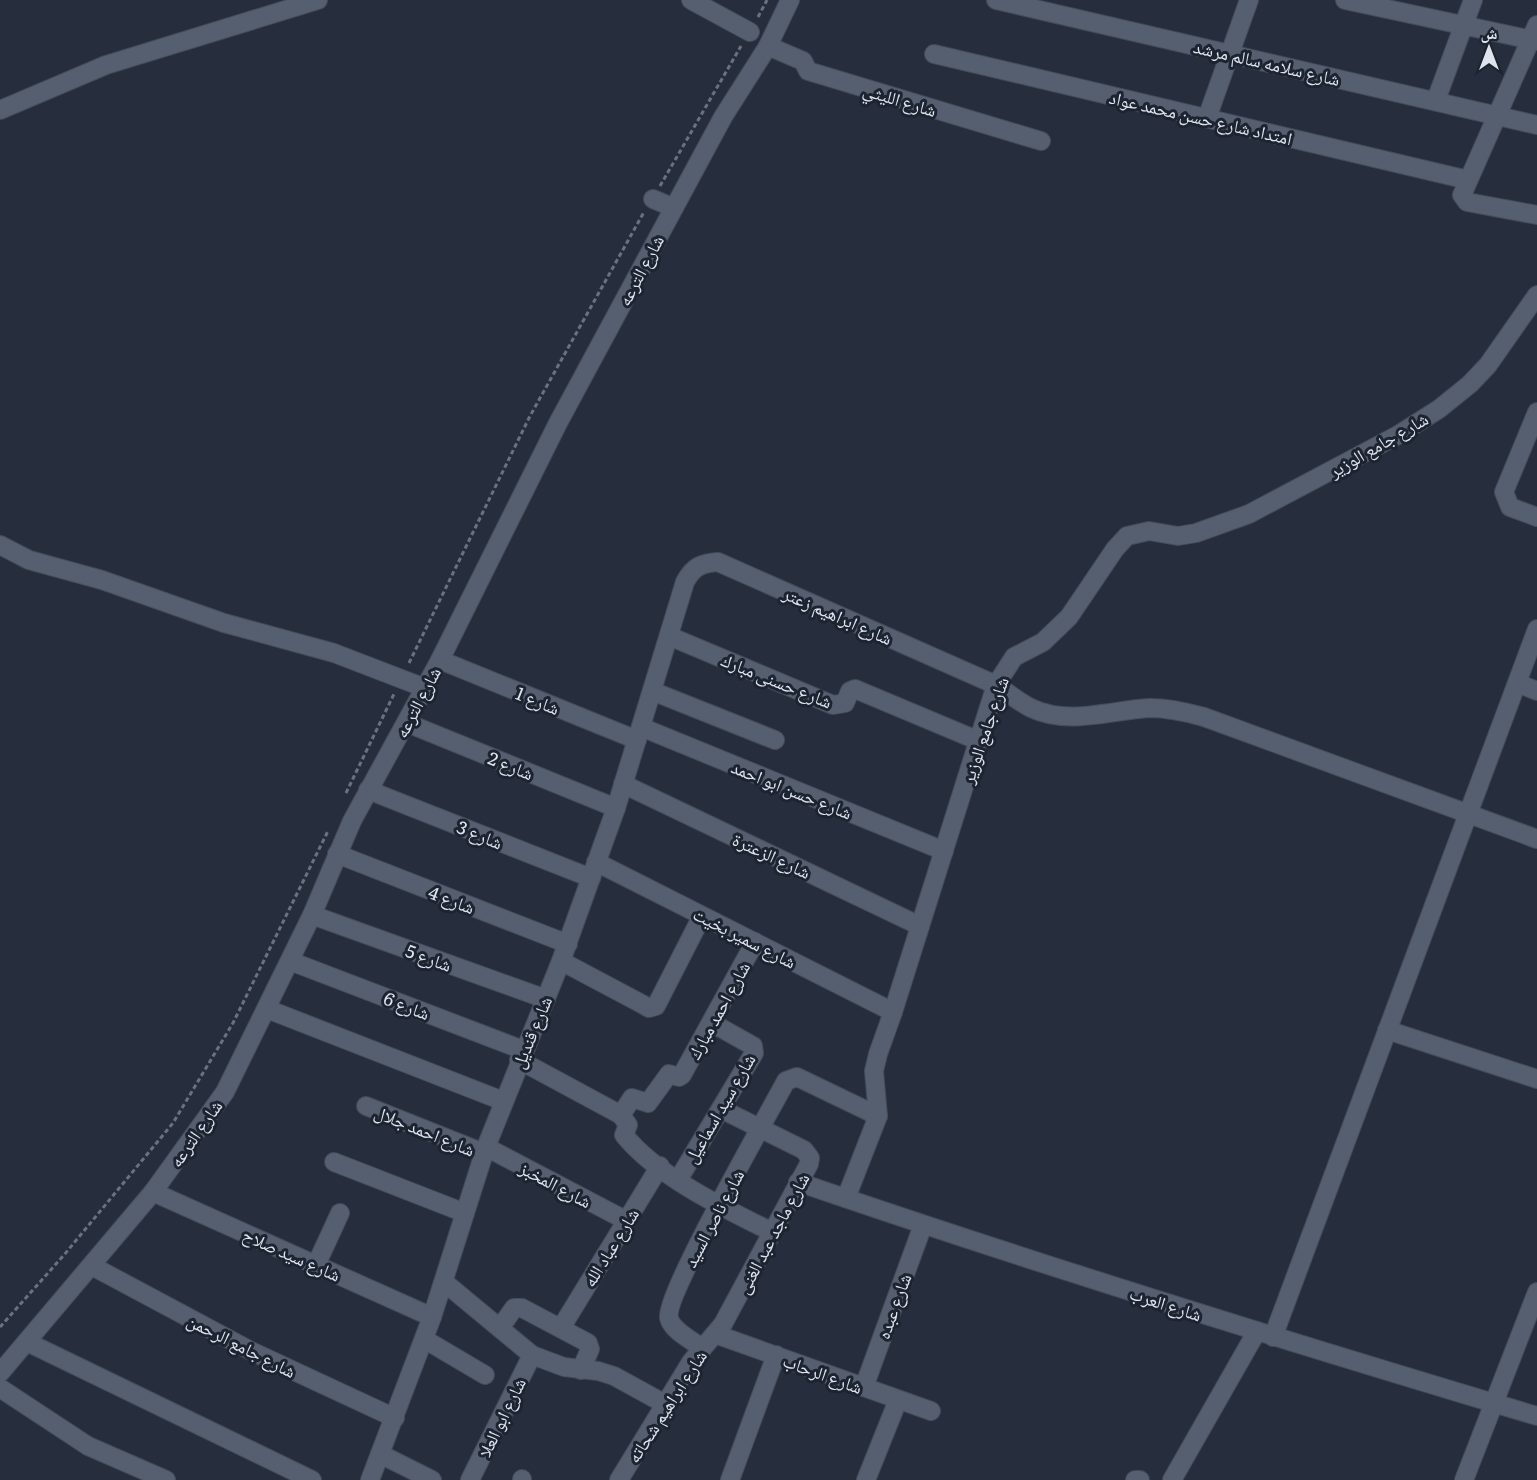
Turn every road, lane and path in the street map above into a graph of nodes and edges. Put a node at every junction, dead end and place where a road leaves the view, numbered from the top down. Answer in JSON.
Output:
{"nodes":[{"id":1,"x":318,"y":0,"type":"edge"},
{"id":2,"x":690,"y":0,"type":"edge"},
{"id":3,"x":790,"y":0,"type":"edge"},
{"id":4,"x":996,"y":0,"type":"edge"},
{"id":5,"x":1249,"y":0,"type":"edge"},
{"id":6,"x":1345,"y":0,"type":"edge"},
{"id":7,"x":1473,"y":0,"type":"edge"},
{"id":8,"x":1464,"y":26,"type":"junction"},
{"id":9,"x":750,"y":32,"type":"dead end"},
{"id":10,"x":1535,"y":35,"type":"edge"},
{"id":11,"x":768,"y":45,"type":"junction"},
{"id":12,"x":1230,"y":53,"type":"junction"},
{"id":13,"x":934,"y":54,"type":"dead end"},
{"id":14,"x":1436,"y":100,"type":"junction"},
{"id":15,"x":0,"y":110,"type":"edge"},
{"id":16,"x":1497,"y":114,"type":"junction"},
{"id":17,"x":1208,"y":118,"type":"junction"},
{"id":18,"x":1537,"y":125,"type":"edge"},
{"id":19,"x":1041,"y":141,"type":"dead end"},
{"id":20,"x":1468,"y":180,"type":"junction"},
{"id":21,"x":653,"y":199,"type":"dead end"},
{"id":22,"x":674,"y":208,"type":"junction"},
{"id":23,"x":1537,"y":215,"type":"edge"},
{"id":24,"x":1536,"y":300,"type":"edge"},
{"id":25,"x":1537,"y":412,"type":"edge"},
{"id":26,"x":1537,"y":518,"type":"edge"},
{"id":27,"x":0,"y":545,"type":"edge"},
{"id":28,"x":685,"y":582,"type":"joint"},
{"id":29,"x":1537,"y":629,"type":"edge"},
{"id":30,"x":669,"y":636,"type":"junction"},
{"id":31,"x":440,"y":660,"type":"junction"},
{"id":32,"x":1516,"y":683,"type":"junction"},
{"id":33,"x":996,"y":685,"type":"junction"},
{"id":34,"x":425,"y":688,"type":"junction"},
{"id":35,"x":652,"y":691,"type":"junction"},
{"id":36,"x":1537,"y":691,"type":"edge"},
{"id":37,"x":407,"y":723,"type":"junction"},
{"id":38,"x":639,"y":734,"type":"junction"},
{"id":39,"x":775,"y":740,"type":"dead end"},
{"id":40,"x":979,"y":741,"type":"junction"},
{"id":41,"x":623,"y":784,"type":"junction"},
{"id":42,"x":368,"y":789,"type":"junction"},
{"id":43,"x":616,"y":808,"type":"junction"},
{"id":44,"x":1468,"y":814,"type":"junction"},
{"id":45,"x":1537,"y":839,"type":"edge"},
{"id":46,"x":944,"y":851,"type":"junction"},
{"id":47,"x":337,"y":854,"type":"junction"},
{"id":48,"x":593,"y":870,"type":"junction"},
{"id":49,"x":312,"y":915,"type":"junction"},
{"id":50,"x":702,"y":916,"type":"junction"},
{"id":51,"x":921,"y":926,"type":"junction"},
{"id":52,"x":755,"y":942,"type":"junction"},
{"id":53,"x":565,"y":953,"type":"junction"},
{"id":54,"x":290,"y":961,"type":"junction"},
{"id":55,"x":546,"y":999,"type":"junction"},
{"id":56,"x":267,"y":1009,"type":"junction"},
{"id":57,"x":893,"y":1012,"type":"junction"},
{"id":58,"x":712,"y":1023,"type":"junction"},
{"id":59,"x":1387,"y":1030,"type":"junction"},
{"id":60,"x":521,"y":1055,"type":"junction"},
{"id":61,"x":1537,"y":1079,"type":"edge"},
{"id":62,"x":503,"y":1101,"type":"junction"},
{"id":63,"x":366,"y":1106,"type":"dead end"},
{"id":64,"x":721,"y":1109,"type":"junction"},
{"id":65,"x":621,"y":1115,"type":"junction"},
{"id":66,"x":878,"y":1116,"type":"junction"},
{"id":67,"x":760,"y":1128,"type":"junction"},
{"id":68,"x":484,"y":1150,"type":"junction"},
{"id":69,"x":333,"y":1162,"type":"dead end"},
{"id":70,"x":660,"y":1166,"type":"junction"},
{"id":71,"x":678,"y":1180,"type":"junction"},
{"id":72,"x":798,"y":1182,"type":"junction"},
{"id":73,"x":153,"y":1192,"type":"junction"},
{"id":74,"x":846,"y":1198,"type":"junction"},
{"id":75,"x":719,"y":1206,"type":"junction"},
{"id":76,"x":340,"y":1213,"type":"dead end"},
{"id":77,"x":465,"y":1213,"type":"junction"},
{"id":78,"x":627,"y":1221,"type":"junction"},
{"id":79,"x":923,"y":1225,"type":"junction"},
{"id":80,"x":772,"y":1232,"type":"junction"},
{"id":81,"x":316,"y":1265,"type":"junction"},
{"id":82,"x":92,"y":1266,"type":"junction"},
{"id":83,"x":444,"y":1282,"type":"junction"},
{"id":84,"x":1537,"y":1292,"type":"edge"},
{"id":85,"x":432,"y":1317,"type":"junction"},
{"id":86,"x":500,"y":1328,"type":"junction"},
{"id":87,"x":561,"y":1328,"type":"junction"},
{"id":88,"x":715,"y":1334,"type":"junction"},
{"id":89,"x":1265,"y":1334,"type":"junction"},
{"id":90,"x":424,"y":1339,"type":"junction"},
{"id":91,"x":27,"y":1342,"type":"junction"},
{"id":92,"x":702,"y":1348,"type":"junction"},
{"id":93,"x":532,"y":1355,"type":"junction"},
{"id":94,"x":776,"y":1356,"type":"junction"},
{"id":95,"x":582,"y":1370,"type":"junction"},
{"id":96,"x":0,"y":1373,"type":"edge"},
{"id":97,"x":485,"y":1375,"type":"dead end"},
{"id":98,"x":864,"y":1387,"type":"junction"},
{"id":99,"x":0,"y":1388,"type":"edge"},
{"id":100,"x":898,"y":1400,"type":"junction"},
{"id":101,"x":1494,"y":1403,"type":"junction"},
{"id":102,"x":665,"y":1404,"type":"junction"},
{"id":103,"x":931,"y":1411,"type":"dead end"},
{"id":104,"x":1537,"y":1416,"type":"edge"},
{"id":105,"x":395,"y":1418,"type":"junction"},
{"id":106,"x":380,"y":1454,"type":"junction"},
{"id":107,"x":1177,"y":1479,"type":"edge"},
{"id":108,"x":166,"y":1480,"type":"edge"},
{"id":109,"x":312,"y":1480,"type":"edge"},
{"id":110,"x":370,"y":1480,"type":"edge"},
{"id":111,"x":432,"y":1480,"type":"edge"},
{"id":112,"x":470,"y":1480,"type":"edge"},
{"id":113,"x":619,"y":1480,"type":"edge"},
{"id":114,"x":730,"y":1480,"type":"edge"},
{"id":115,"x":866,"y":1480,"type":"edge"},
{"id":116,"x":1135,"y":1480,"type":"edge"},
{"id":117,"x":1140,"y":1480,"type":"edge"},
{"id":118,"x":1464,"y":1480,"type":"edge"}],
"edges":[{"from":1,"to":15,"type":"street"},
{"from":2,"to":9,"type":"street"},
{"from":3,"to":11,"type":"street","name":"شارع الترعه"},
{"from":4,"to":12,"type":"street","name":"شارع سلامه سالم مرشد"},
{"from":5,"to":12,"type":"street"},
{"from":6,"to":8,"type":"street"},
{"from":7,"to":8,"type":"street"},
{"from":8,"to":10,"type":"street"},
{"from":8,"to":14,"type":"street"},
{"from":10,"to":16,"type":"street"},
{"from":11,"to":19,"type":"street","name":"شارع الليثي"},
{"from":11,"to":22,"type":"street","name":"شارع الترعه"},
{"from":12,"to":14,"type":"street","name":"شارع سلامه سالم مرشد"},
{"from":12,"to":17,"type":"street"},
{"from":13,"to":17,"type":"street","name":"امتداد شارع حسن محمد عواد"},
{"from":14,"to":16,"type":"street","name":"شارع سلامه سالم مرشد"},
{"from":16,"to":18,"type":"street","name":"شارع سلامه سالم مرشد"},
{"from":16,"to":20,"type":"street"},
{"from":17,"to":20,"type":"street","name":"امتداد شارع حسن محمد عواد"},
{"from":20,"to":23,"type":"street"},
{"from":21,"to":22,"type":"street"},
{"from":22,"to":31,"type":"street","name":"شارع الترعه"},
{"from":24,"to":33,"type":"street","name":"شارع جامع الوزير"},
{"from":25,"to":26,"type":"street"},
{"from":27,"to":34,"type":"street"},
{"from":28,"to":30,"type":"street","name":"شارع قنديل"},
{"from":28,"to":33,"type":"street","name":"شارع ابراهيم زعتر"},
{"from":29,"to":32,"type":"street"},
{"from":30,"to":35,"type":"street","name":"شارع قنديل"},
{"from":30,"to":40,"type":"street","name":"شارع حسنى مبارك"},
{"from":31,"to":34,"type":"street","name":"شارع الترعه"},
{"from":31,"to":38,"type":"street","name":"شارع 1"},
{"from":32,"to":36,"type":"street"},
{"from":32,"to":44,"type":"street"},
{"from":33,"to":40,"type":"street","name":"شارع جامع الوزير"},
{"from":33,"to":44,"type":"street","name":"شارع ابراهيم زعتر"},
{"from":34,"to":37,"type":"street","name":"شارع الترعه"},
{"from":35,"to":38,"type":"street","name":"شارع قنديل"},
{"from":35,"to":39,"type":"street"},
{"from":37,"to":42,"type":"street","name":"شارع الترعه"},
{"from":37,"to":43,"type":"street","name":"شارع 2"},
{"from":38,"to":41,"type":"street","name":"شارع قنديل"},
{"from":38,"to":46,"type":"street","name":"شارع حسن ابو احمد"},
{"from":40,"to":46,"type":"street","name":"شارع جامع الوزير"},
{"from":41,"to":43,"type":"street","name":"شارع قنديل"},
{"from":41,"to":51,"type":"street","name":"شارع الزعترة"},
{"from":42,"to":47,"type":"street","name":"شارع الترعه"},
{"from":42,"to":48,"type":"street","name":"شارع 3"},
{"from":43,"to":48,"type":"street","name":"شارع قنديل"},
{"from":44,"to":45,"type":"street","name":"شارع ابراهيم زعتر"},
{"from":44,"to":59,"type":"street"},
{"from":46,"to":51,"type":"street","name":"شارع جامع الوزير"},
{"from":47,"to":49,"type":"street","name":"شارع الترعه"},
{"from":47,"to":53,"type":"street","name":"شارع 4"},
{"from":48,"to":50,"type":"street","name":"شارع سمير بخيت"},
{"from":48,"to":53,"type":"street","name":"شارع قنديل"},
{"from":49,"to":54,"type":"street","name":"شارع الترعه"},
{"from":49,"to":55,"type":"street","name":"شارع 5"},
{"from":50,"to":52,"type":"street","name":"شارع سمير بخيت"},
{"from":50,"to":53,"type":"street","name":"شارع 4"},
{"from":51,"to":57,"type":"street","name":"شارع جامع الوزير"},
{"from":52,"to":57,"type":"street","name":"شارع سمير بخيت"},
{"from":52,"to":58,"type":"street","name":"شارع احمد مبارك"},
{"from":53,"to":55,"type":"street","name":"شارع قنديل"},
{"from":54,"to":56,"type":"street","name":"شارع الترعه"},
{"from":54,"to":60,"type":"street","name":"شارع 6"},
{"from":55,"to":60,"type":"street","name":"شارع قنديل"},
{"from":56,"to":62,"type":"street"},
{"from":56,"to":73,"type":"street","name":"شارع الترعه"},
{"from":57,"to":66,"type":"street","name":"شارع جامع الوزير"},
{"from":58,"to":64,"type":"street","name":"شارع سيد اسماعيل"},
{"from":58,"to":65,"type":"street","name":"شارع احمد مبارك"},
{"from":59,"to":61,"type":"street"},
{"from":59,"to":89,"type":"street"},
{"from":60,"to":62,"type":"street","name":"شارع قنديل"},
{"from":60,"to":65,"type":"street","name":"شارع 6"},
{"from":62,"to":68,"type":"street","name":"شارع قنديل"},
{"from":63,"to":68,"type":"street","name":"شارع احمد جلال"},
{"from":64,"to":67,"type":"street","name":"شارع ماجد عبد الغنى"},
{"from":64,"to":71,"type":"street","name":"شارع سيد اسماعيل"},
{"from":65,"to":70,"type":"street"},
{"from":66,"to":67,"type":"street","name":"شارع ناصر السيد"},
{"from":66,"to":74,"type":"street","name":"شارع جامع الوزير"},
{"from":67,"to":72,"type":"street","name":"شارع ماجد عبد الغنى"},
{"from":67,"to":75,"type":"street","name":"شارع ناصر السيد"},
{"from":68,"to":77,"type":"street","name":"شارع قنديل"},
{"from":68,"to":78,"type":"street","name":"شارع المخبز"},
{"from":69,"to":77,"type":"street"},
{"from":70,"to":71,"type":"street"},
{"from":70,"to":78,"type":"street","name":"شارع عباد الله"},
{"from":71,"to":75,"type":"street"},
{"from":72,"to":74,"type":"street","name":"شارع العرب"},
{"from":72,"to":80,"type":"street","name":"شارع ماجد عبد الغنى"},
{"from":73,"to":81,"type":"street","name":"شارع سيد صلاح"},
{"from":73,"to":82,"type":"street","name":"شارع الترعه"},
{"from":74,"to":79,"type":"street","name":"شارع العرب"},
{"from":75,"to":80,"type":"street"},
{"from":75,"to":92,"type":"street","name":"شارع ناصر السيد"},
{"from":76,"to":81,"type":"street"},
{"from":77,"to":83,"type":"street","name":"شارع قنديل"},
{"from":78,"to":87,"type":"street","name":"شارع عباد الله"},
{"from":79,"to":89,"type":"street","name":"شارع العرب"},
{"from":79,"to":98,"type":"street","name":"شارع عبده"},
{"from":80,"to":88,"type":"street","name":"شارع ماجد عبد الغنى"},
{"from":81,"to":85,"type":"street","name":"شارع سيد صلاح"},
{"from":82,"to":91,"type":"street","name":"شارع الترعه"},
{"from":82,"to":105,"type":"street","name":"شارع جامع الرحمن"},
{"from":83,"to":85,"type":"street","name":"شارع قنديل"},
{"from":83,"to":86,"type":"street"},
{"from":84,"to":101,"type":"street"},
{"from":85,"to":90,"type":"street","name":"شارع قنديل"},
{"from":86,"to":87,"type":"street"},
{"from":86,"to":93,"type":"street"},
{"from":87,"to":95,"type":"street"},
{"from":88,"to":92,"type":"street","name":"شارع ابراهيم شحاته"},
{"from":88,"to":94,"type":"street","name":"شارع الرحاب"},
{"from":89,"to":101,"type":"street","name":"شارع العرب"},
{"from":89,"to":107,"type":"street"},
{"from":90,"to":97,"type":"street"},
{"from":90,"to":105,"type":"street","name":"شارع قنديل"},
{"from":91,"to":96,"type":"street","name":"شارع الترعه"},
{"from":91,"to":109,"type":"street"},
{"from":92,"to":102,"type":"street","name":"شارع ابراهيم شحاته"},
{"from":93,"to":95,"type":"street"},
{"from":93,"to":112,"type":"street","name":"شارع ابو العلا"},
{"from":94,"to":98,"type":"street","name":"شارع الرحاب"},
{"from":94,"to":114,"type":"street"},
{"from":95,"to":102,"type":"street"},
{"from":98,"to":100,"type":"street","name":"شارع الرحاب"},
{"from":99,"to":108,"type":"street"},
{"from":100,"to":103,"type":"street","name":"شارع الرحاب"},
{"from":100,"to":115,"type":"street"},
{"from":101,"to":104,"type":"street","name":"شارع العرب"},
{"from":101,"to":118,"type":"street"},
{"from":102,"to":113,"type":"street","name":"شارع ابراهيم شحاته"},
{"from":105,"to":106,"type":"street","name":"شارع قنديل"},
{"from":106,"to":110,"type":"street","name":"شارع قنديل"},
{"from":106,"to":111,"type":"street"},
{"from":116,"to":117,"type":"street"}]}
